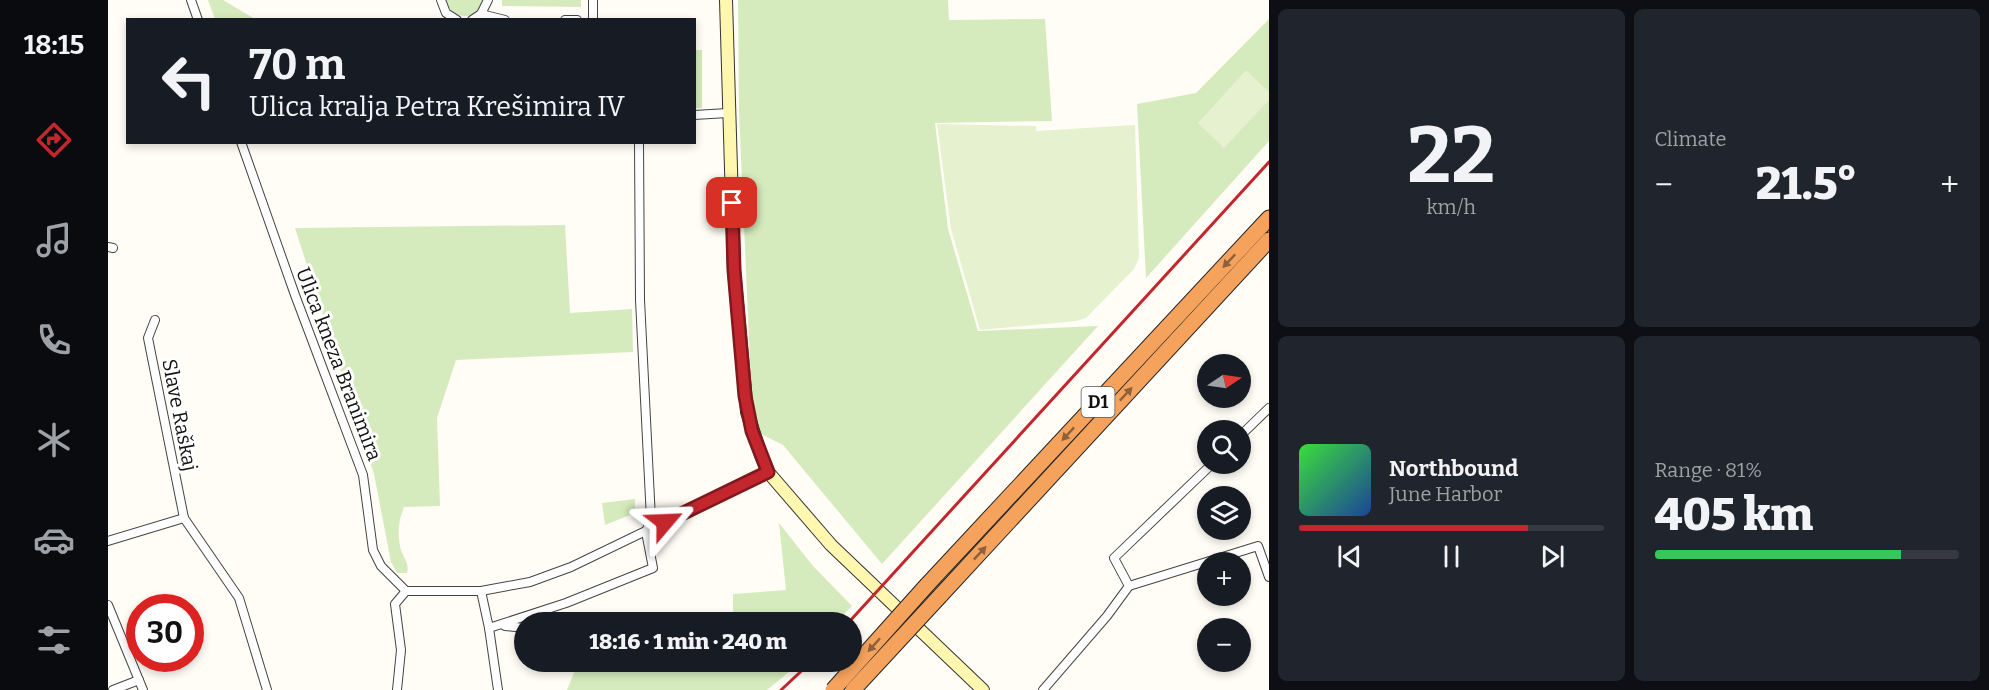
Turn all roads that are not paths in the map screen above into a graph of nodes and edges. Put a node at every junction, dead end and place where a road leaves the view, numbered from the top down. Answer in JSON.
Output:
{"nodes":[{"id":1,"x":191,"y":0,"type":"edge"},
{"id":2,"x":441,"y":0,"type":"edge"},
{"id":3,"x":488,"y":0,"type":"edge"},
{"id":4,"x":593,"y":0,"type":"edge"},
{"id":5,"x":726,"y":0,"type":"edge"},
{"id":6,"x":481,"y":14,"type":"junction"},
{"id":7,"x":197,"y":18,"type":"edge"},
{"id":8,"x":454,"y":18,"type":"edge"},
{"id":9,"x":475,"y":18,"type":"edge"},
{"id":10,"x":497,"y":18,"type":"edge"},
{"id":11,"x":593,"y":18,"type":"edge"},
{"id":12,"x":728,"y":113,"type":"junction"},
{"id":13,"x":696,"y":115,"type":"edge"},
{"id":14,"x":242,"y":144,"type":"edge"},
{"id":15,"x":639,"y":144,"type":"edge"},
{"id":16,"x":1269,"y":218,"type":"edge"},
{"id":17,"x":1269,"y":240,"type":"edge"},
{"id":18,"x":155,"y":320,"type":"dead end"},
{"id":19,"x":1269,"y":408,"type":"edge"},
{"id":20,"x":1251,"y":425,"type":"edge"},
{"id":21,"x":768,"y":472,"type":"junction"},
{"id":22,"x":1202,"y":474,"type":"edge"},
{"id":23,"x":184,"y":518,"type":"junction"},
{"id":24,"x":646,"y":532,"type":"junction"},
{"id":25,"x":108,"y":541,"type":"edge"},
{"id":26,"x":1269,"y":578,"type":"edge"},
{"id":27,"x":1129,"y":586,"type":"junction"},
{"id":28,"x":406,"y":591,"type":"junction"},
{"id":29,"x":481,"y":591,"type":"junction"},
{"id":30,"x":108,"y":605,"type":"edge"},
{"id":31,"x":498,"y":625,"type":"junction"},
{"id":32,"x":514,"y":627,"type":"edge"},
{"id":33,"x":489,"y":628,"type":"junction"},
{"id":34,"x":139,"y":680,"type":"junction"},
{"id":35,"x":113,"y":690,"type":"edge"},
{"id":36,"x":143,"y":690,"type":"edge"},
{"id":37,"x":267,"y":690,"type":"edge"},
{"id":38,"x":398,"y":690,"type":"edge"},
{"id":39,"x":498,"y":690,"type":"edge"},
{"id":40,"x":833,"y":690,"type":"edge"},
{"id":41,"x":853,"y":690,"type":"edge"},
{"id":42,"x":983,"y":690,"type":"edge"},
{"id":43,"x":1043,"y":690,"type":"edge"}],
"edges":[{"from":1,"to":7,"type":"street"},
{"from":2,"to":8,"type":"street"},
{"from":3,"to":6,"type":"street"},
{"from":4,"to":11,"type":"street"},
{"from":5,"to":12,"type":"street"},
{"from":6,"to":9,"type":"street"},
{"from":6,"to":10,"type":"street"},
{"from":12,"to":13,"type":"street"},
{"from":12,"to":21,"type":"street"},
{"from":14,"to":28,"type":"street","name":"Ulica kneza Branimira"},
{"from":15,"to":24,"type":"street"},
{"from":16,"to":40,"type":"highway","number":"D1","one_way":true,"bridge":true},
{"from":41,"to":17,"type":"highway","number":"D1","one_way":true,"bridge":true},
{"from":18,"to":23,"type":"street","name":"Slave Raškaj"},
{"from":19,"to":20,"type":"street"},
{"from":21,"to":24,"type":"street"},
{"from":21,"to":42,"type":"street"},
{"from":22,"to":27,"type":"street"},
{"from":23,"to":25,"type":"street"},
{"from":23,"to":37,"type":"street","name":"Slave Raškaj"},
{"from":24,"to":29,"type":"street"},
{"from":24,"to":31,"type":"street"},
{"from":26,"to":27,"type":"street"},
{"from":27,"to":43,"type":"street"},
{"from":28,"to":29,"type":"street"},
{"from":28,"to":38,"type":"street"},
{"from":29,"to":33,"type":"street"},
{"from":30,"to":34,"type":"street"},
{"from":31,"to":32,"type":"street"},
{"from":31,"to":33,"type":"street"},
{"from":33,"to":39,"type":"street"},
{"from":34,"to":35,"type":"street"},
{"from":34,"to":36,"type":"street"}]}
